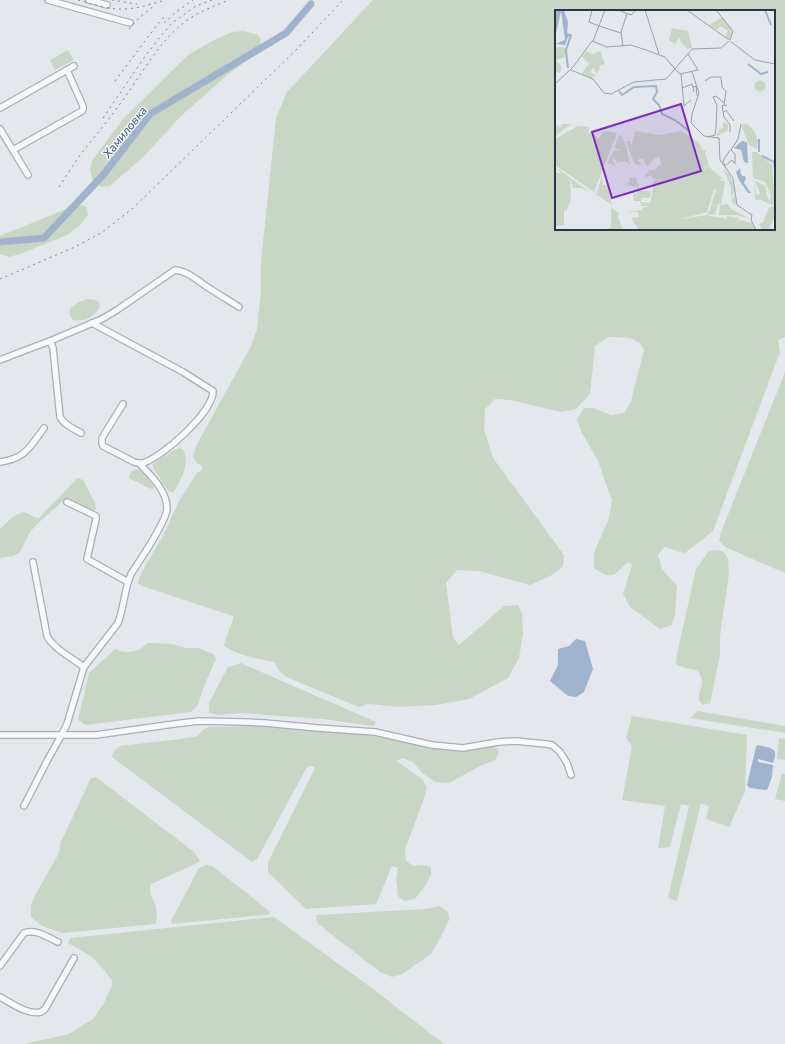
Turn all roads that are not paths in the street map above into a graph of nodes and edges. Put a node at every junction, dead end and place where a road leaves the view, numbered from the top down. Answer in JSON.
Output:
{"nodes":[{"id":1,"x":48,"y":0,"type":"edge"},
{"id":2,"x":89,"y":0,"type":"edge"},
{"id":3,"x":107,"y":5,"type":"dead end"},
{"id":4,"x":130,"y":23,"type":"dead end"},
{"id":5,"x":74,"y":66,"type":"dead end"},
{"id":6,"x":67,"y":70,"type":"junction"},
{"id":7,"x":0,"y":108,"type":"edge"},
{"id":8,"x":0,"y":129,"type":"edge"},
{"id":9,"x":13,"y":150,"type":"junction"},
{"id":10,"x":28,"y":175,"type":"dead end"},
{"id":11,"x":239,"y":308,"type":"dead end"},
{"id":12,"x":92,"y":324,"type":"junction"},
{"id":13,"x":50,"y":341,"type":"junction"},
{"id":14,"x":0,"y":360,"type":"edge"},
{"id":15,"x":123,"y":404,"type":"dead end"},
{"id":16,"x":44,"y":428,"type":"dead end"},
{"id":17,"x":81,"y":433,"type":"dead end"},
{"id":18,"x":0,"y":462,"type":"edge"},
{"id":19,"x":139,"y":463,"type":"junction"},
{"id":20,"x":67,"y":502,"type":"dead end"},
{"id":21,"x":33,"y":562,"type":"dead end"},
{"id":22,"x":128,"y":582,"type":"junction"},
{"id":23,"x":84,"y":667,"type":"junction"},
{"id":24,"x":0,"y":735,"type":"edge"},
{"id":25,"x":61,"y":736,"type":"junction"},
{"id":26,"x":571,"y":775,"type":"dead end"},
{"id":27,"x":24,"y":806,"type":"dead end"},
{"id":28,"x":58,"y":942,"type":"dead end"},
{"id":29,"x":74,"y":958,"type":"dead end"},
{"id":30,"x":0,"y":966,"type":"edge"},
{"id":31,"x":0,"y":998,"type":"edge"}],
"edges":[{"from":1,"to":4,"type":"street"},
{"from":2,"to":3,"type":"street"},
{"from":5,"to":6,"type":"street"},
{"from":6,"to":7,"type":"street"},
{"from":6,"to":9,"type":"street"},
{"from":8,"to":9,"type":"street"},
{"from":9,"to":10,"type":"street"},
{"from":11,"to":12,"type":"street"},
{"from":12,"to":13,"type":"street"},
{"from":12,"to":19,"type":"street"},
{"from":13,"to":14,"type":"street"},
{"from":13,"to":17,"type":"street"},
{"from":15,"to":19,"type":"street"},
{"from":16,"to":18,"type":"street"},
{"from":19,"to":22,"type":"street"},
{"from":20,"to":22,"type":"street"},
{"from":21,"to":23,"type":"street"},
{"from":22,"to":23,"type":"street"},
{"from":23,"to":25,"type":"street"},
{"from":24,"to":25,"type":"street"},
{"from":25,"to":26,"type":"street"},
{"from":25,"to":27,"type":"street"},
{"from":28,"to":30,"type":"street"},
{"from":29,"to":31,"type":"street"}]}
